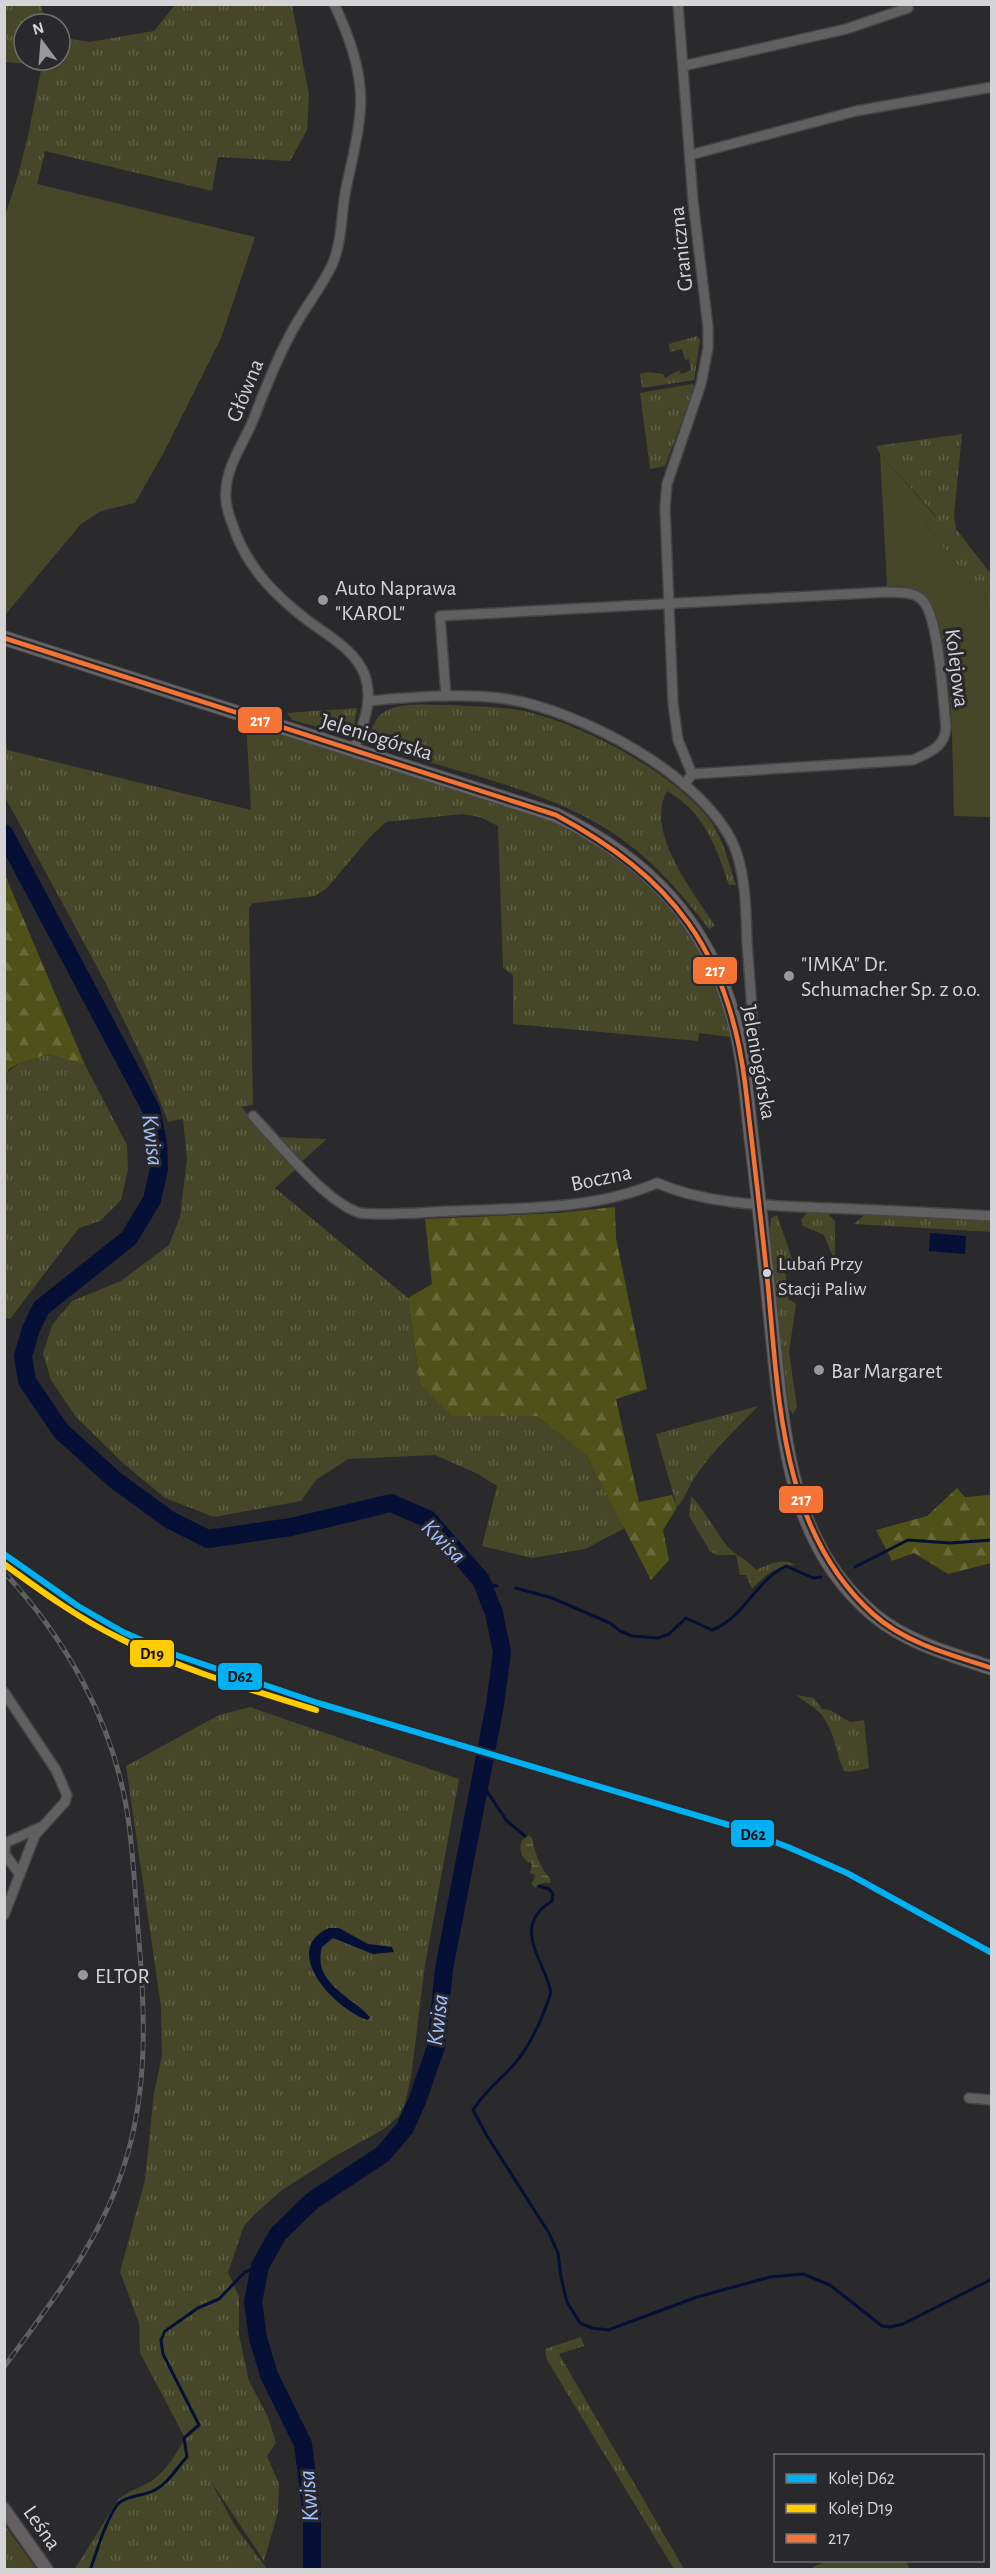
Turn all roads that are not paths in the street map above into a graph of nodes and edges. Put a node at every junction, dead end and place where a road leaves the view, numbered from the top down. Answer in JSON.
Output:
{"nodes":[{"id":1,"x":334,"y":4,"type":"edge"},
{"id":2,"x":678,"y":4,"type":"edge"},
{"id":3,"x":908,"y":8,"type":"dead end"},
{"id":4,"x":683,"y":66,"type":"junction"},
{"id":5,"x":992,"y":87,"type":"edge"},
{"id":6,"x":690,"y":155,"type":"junction"},
{"id":7,"x":669,"y":604,"type":"junction"},
{"id":8,"x":4,"y":638,"type":"edge"},
{"id":9,"x":446,"y":696,"type":"junction"},
{"id":10,"x":368,"y":701,"type":"junction"},
{"id":11,"x":354,"y":751,"type":"junction"},
{"id":12,"x":692,"y":774,"type":"junction"},
{"id":13,"x":684,"y":784,"type":"junction"},
{"id":14,"x":756,"y":1064,"type":"dead end"},
{"id":15,"x":253,"y":1116,"type":"dead end"},
{"id":16,"x":759,"y":1204,"type":"junction"},
{"id":17,"x":992,"y":1216,"type":"edge"},
{"id":18,"x":992,"y":1668,"type":"edge"},
{"id":19,"x":4,"y":1692,"type":"edge"},
{"id":20,"x":43,"y":1826,"type":"junction"},
{"id":21,"x":20,"y":1875,"type":"junction"},
{"id":22,"x":4,"y":1915,"type":"edge"},
{"id":23,"x":969,"y":2098,"type":"dead end"},
{"id":24,"x":992,"y":2100,"type":"edge"},
{"id":25,"x":4,"y":2509,"type":"edge"},
{"id":26,"x":47,"y":2570,"type":"edge"}],
"edges":[{"from":1,"to":10,"type":"street","name":"Główna"},
{"from":2,"to":4,"type":"street","name":"Graniczna"},
{"from":3,"to":4,"type":"street"},
{"from":4,"to":6,"type":"street","name":"Graniczna"},
{"from":5,"to":6,"type":"street"},
{"from":6,"to":7,"type":"street","name":"Graniczna"},
{"from":7,"to":9,"type":"street","name":"Kolejowa"},
{"from":7,"to":12,"type":"street"},
{"from":7,"to":12,"type":"street","name":"Kolejowa"},
{"from":8,"to":11,"type":"main road","name":"Jeleniogórska"},
{"from":9,"to":10,"type":"street","name":"Jeleniogórska"},
{"from":9,"to":13,"type":"street","name":"Jeleniogórska"},
{"from":10,"to":11,"type":"street","name":"Główna"},
{"from":11,"to":16,"type":"main road","name":"Jeleniogórska"},
{"from":12,"to":13,"type":"street"},
{"from":13,"to":14,"type":"street","name":"Jeleniogórska"},
{"from":15,"to":16,"type":"street","name":"Boczna"},
{"from":16,"to":17,"type":"street","name":"Boczna"},
{"from":16,"to":18,"type":"main road","name":"Jeleniogórska"},
{"from":19,"to":20,"type":"street"},
{"from":20,"to":21,"type":"street"},
{"from":20,"to":21,"type":"street"},
{"from":21,"to":22,"type":"street"},
{"from":23,"to":24,"type":"street"},
{"from":25,"to":26,"type":"main road","name":"Leśna"}]}
